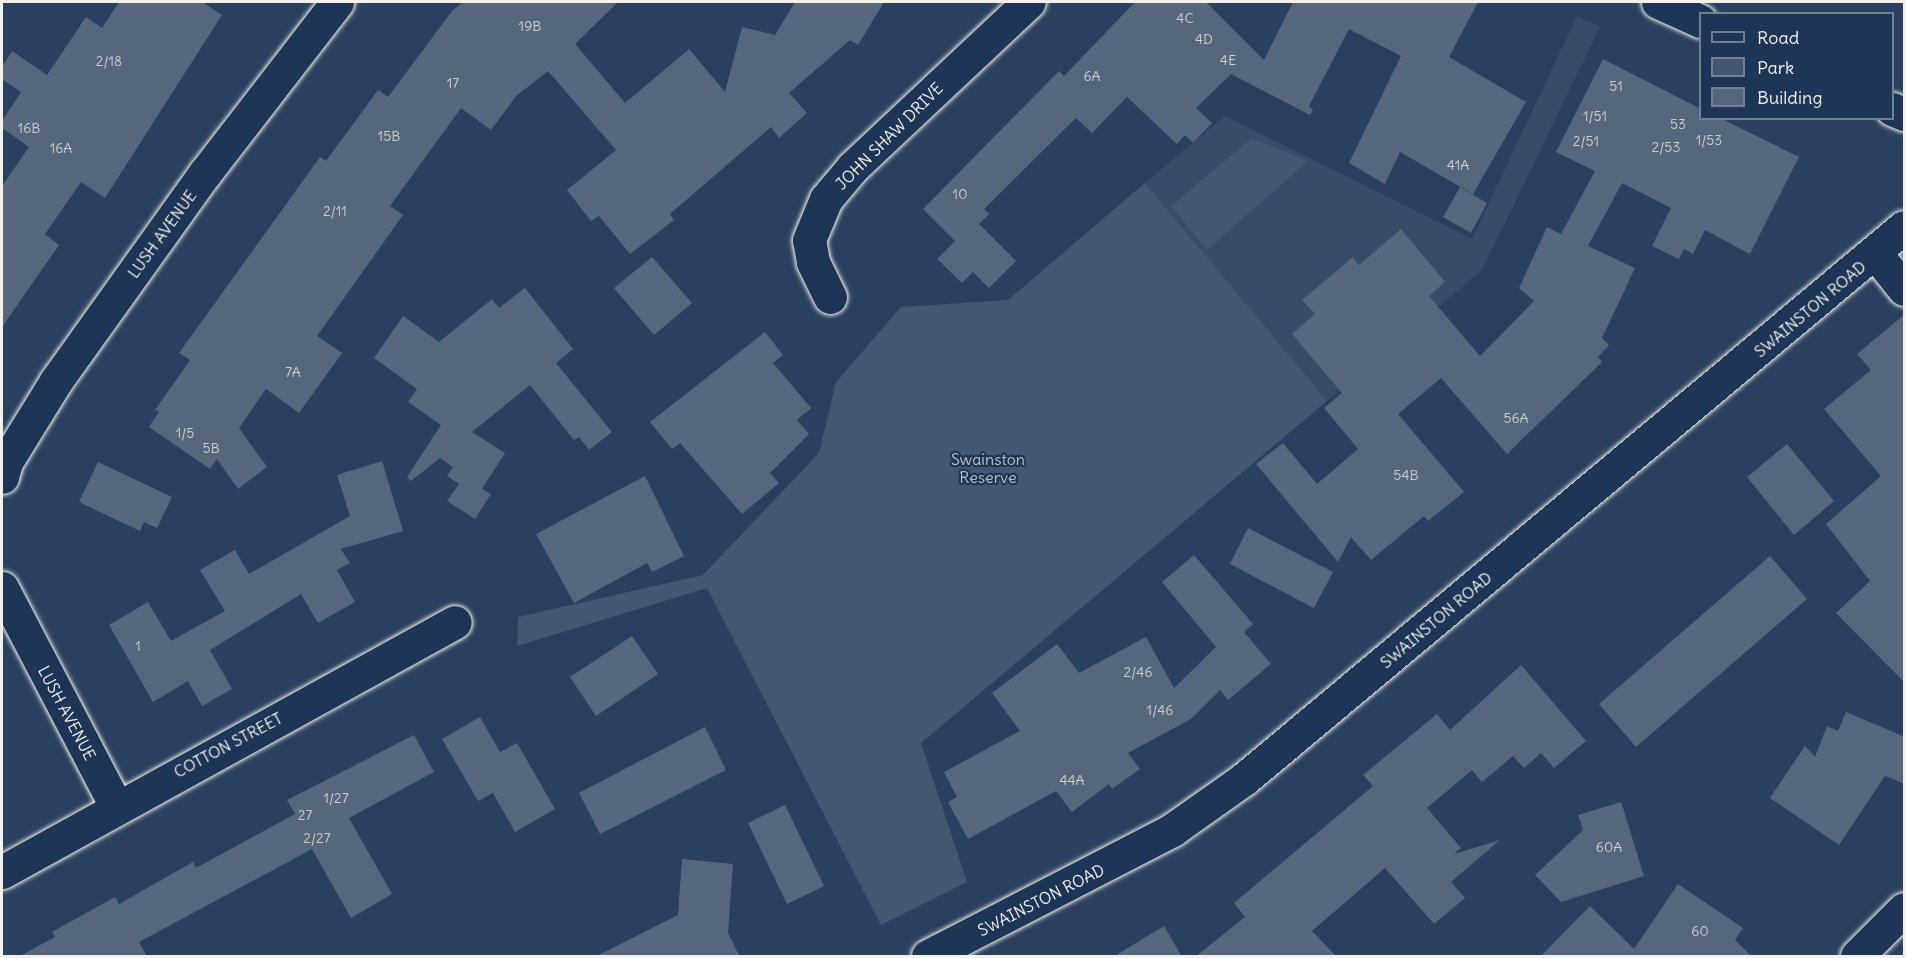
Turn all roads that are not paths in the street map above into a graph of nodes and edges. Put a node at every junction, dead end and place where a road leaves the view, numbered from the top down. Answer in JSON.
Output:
{"nodes":[{"id":1,"x":337,"y":2,"type":"edge"},
{"id":2,"x":1029,"y":2,"type":"edge"},
{"id":3,"x":1658,"y":2,"type":"edge"},
{"id":4,"x":1699,"y":20,"type":"edge"},
{"id":5,"x":1905,"y":227,"type":"edge"},
{"id":6,"x":1876,"y":255,"type":"junction"},
{"id":7,"x":1905,"y":289,"type":"edge"},
{"id":8,"x":830,"y":297,"type":"dead end"},
{"id":9,"x":2,"y":477,"type":"edge"},
{"id":10,"x":2,"y":588,"type":"edge"},
{"id":11,"x":456,"y":622,"type":"dead end"},
{"id":12,"x":116,"y":806,"type":"junction"},
{"id":13,"x":2,"y":872,"type":"edge"},
{"id":14,"x":1905,"y":909,"type":"edge"},
{"id":15,"x":928,"y":957,"type":"edge"},
{"id":16,"x":1857,"y":957,"type":"edge"}],
"edges":[{"from":1,"to":9,"type":"street","name":"LUSH AVENUE"},
{"from":2,"to":8,"type":"street","name":"JOHN SHAW DRIVE"},
{"from":3,"to":4,"type":"street"},
{"from":5,"to":6,"type":"street","name":"SWAINSTON ROAD"},
{"from":6,"to":7,"type":"street"},
{"from":6,"to":15,"type":"street","name":"SWAINSTON ROAD"},
{"from":10,"to":12,"type":"street","name":"LUSH AVENUE"},
{"from":11,"to":12,"type":"street","name":"COTTON STREET"},
{"from":12,"to":13,"type":"street","name":"COTTON STREET"},
{"from":14,"to":16,"type":"street"}]}
